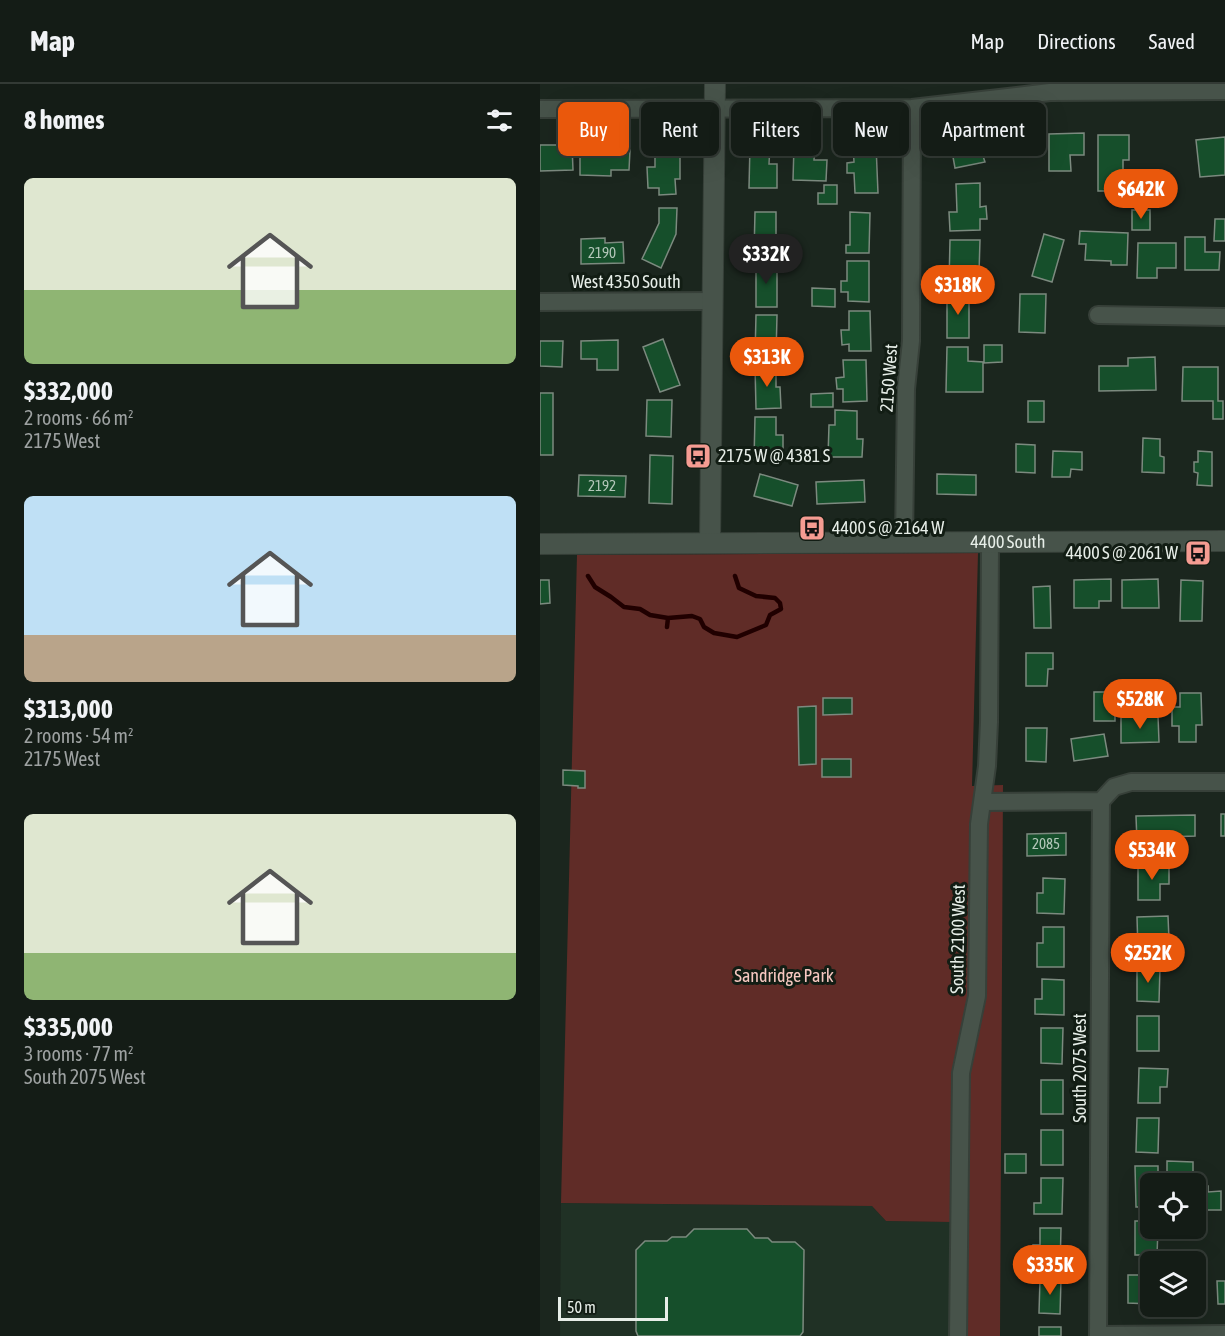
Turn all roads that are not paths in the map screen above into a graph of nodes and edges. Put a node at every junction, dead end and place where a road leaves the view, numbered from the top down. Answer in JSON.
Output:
{"nodes":[{"id":1,"x":715,"y":84,"type":"edge"},
{"id":2,"x":1169,"y":88,"type":"edge"},
{"id":3,"x":1225,"y":91,"type":"edge"},
{"id":4,"x":714,"y":102,"type":"edge"},
{"id":5,"x":912,"y":108,"type":"junction"},
{"id":6,"x":540,"y":109,"type":"edge"},
{"id":7,"x":641,"y":109,"type":"edge"},
{"id":8,"x":719,"y":109,"type":"edge"},
{"id":9,"x":714,"y":156,"type":"edge"},
{"id":10,"x":712,"y":301,"type":"junction"},
{"id":11,"x":540,"y":302,"type":"edge"},
{"id":12,"x":1098,"y":315,"type":"dead end"},
{"id":13,"x":1225,"y":317,"type":"edge"},
{"id":14,"x":1225,"y":541,"type":"edge"},
{"id":15,"x":990,"y":542,"type":"junction"},
{"id":16,"x":710,"y":543,"type":"junction"},
{"id":17,"x":904,"y":543,"type":"junction"},
{"id":18,"x":540,"y":544,"type":"edge"},
{"id":19,"x":1225,"y":782,"type":"edge"},
{"id":20,"x":1101,"y":801,"type":"junction"},
{"id":21,"x":982,"y":802,"type":"junction"},
{"id":22,"x":1225,"y":1334,"type":"edge"},
{"id":23,"x":1098,"y":1335,"type":"edge"},
{"id":24,"x":958,"y":1336,"type":"edge"}],
"edges":[{"from":1,"to":4,"type":"street"},
{"from":2,"to":3,"type":"street"},
{"from":2,"to":5,"type":"street"},
{"from":5,"to":8,"type":"street"},
{"from":5,"to":17,"type":"street","name":"2150 West"},
{"from":6,"to":7,"type":"street"},
{"from":9,"to":10,"type":"street"},
{"from":10,"to":11,"type":"street","name":"West 4350 South"},
{"from":10,"to":16,"type":"street"},
{"from":12,"to":13,"type":"street"},
{"from":14,"to":15,"type":"street","name":"4400 South"},
{"from":15,"to":17,"type":"street","name":"4400 South"},
{"from":15,"to":21,"type":"street","name":"South 2100 West"},
{"from":16,"to":17,"type":"street","name":"4400 South"},
{"from":16,"to":18,"type":"street","name":"4400 South"},
{"from":19,"to":20,"type":"street"},
{"from":20,"to":21,"type":"street"},
{"from":20,"to":23,"type":"street","name":"South 2075 West"},
{"from":21,"to":24,"type":"street","name":"South 2100 West"},
{"from":22,"to":23,"type":"street"}]}
